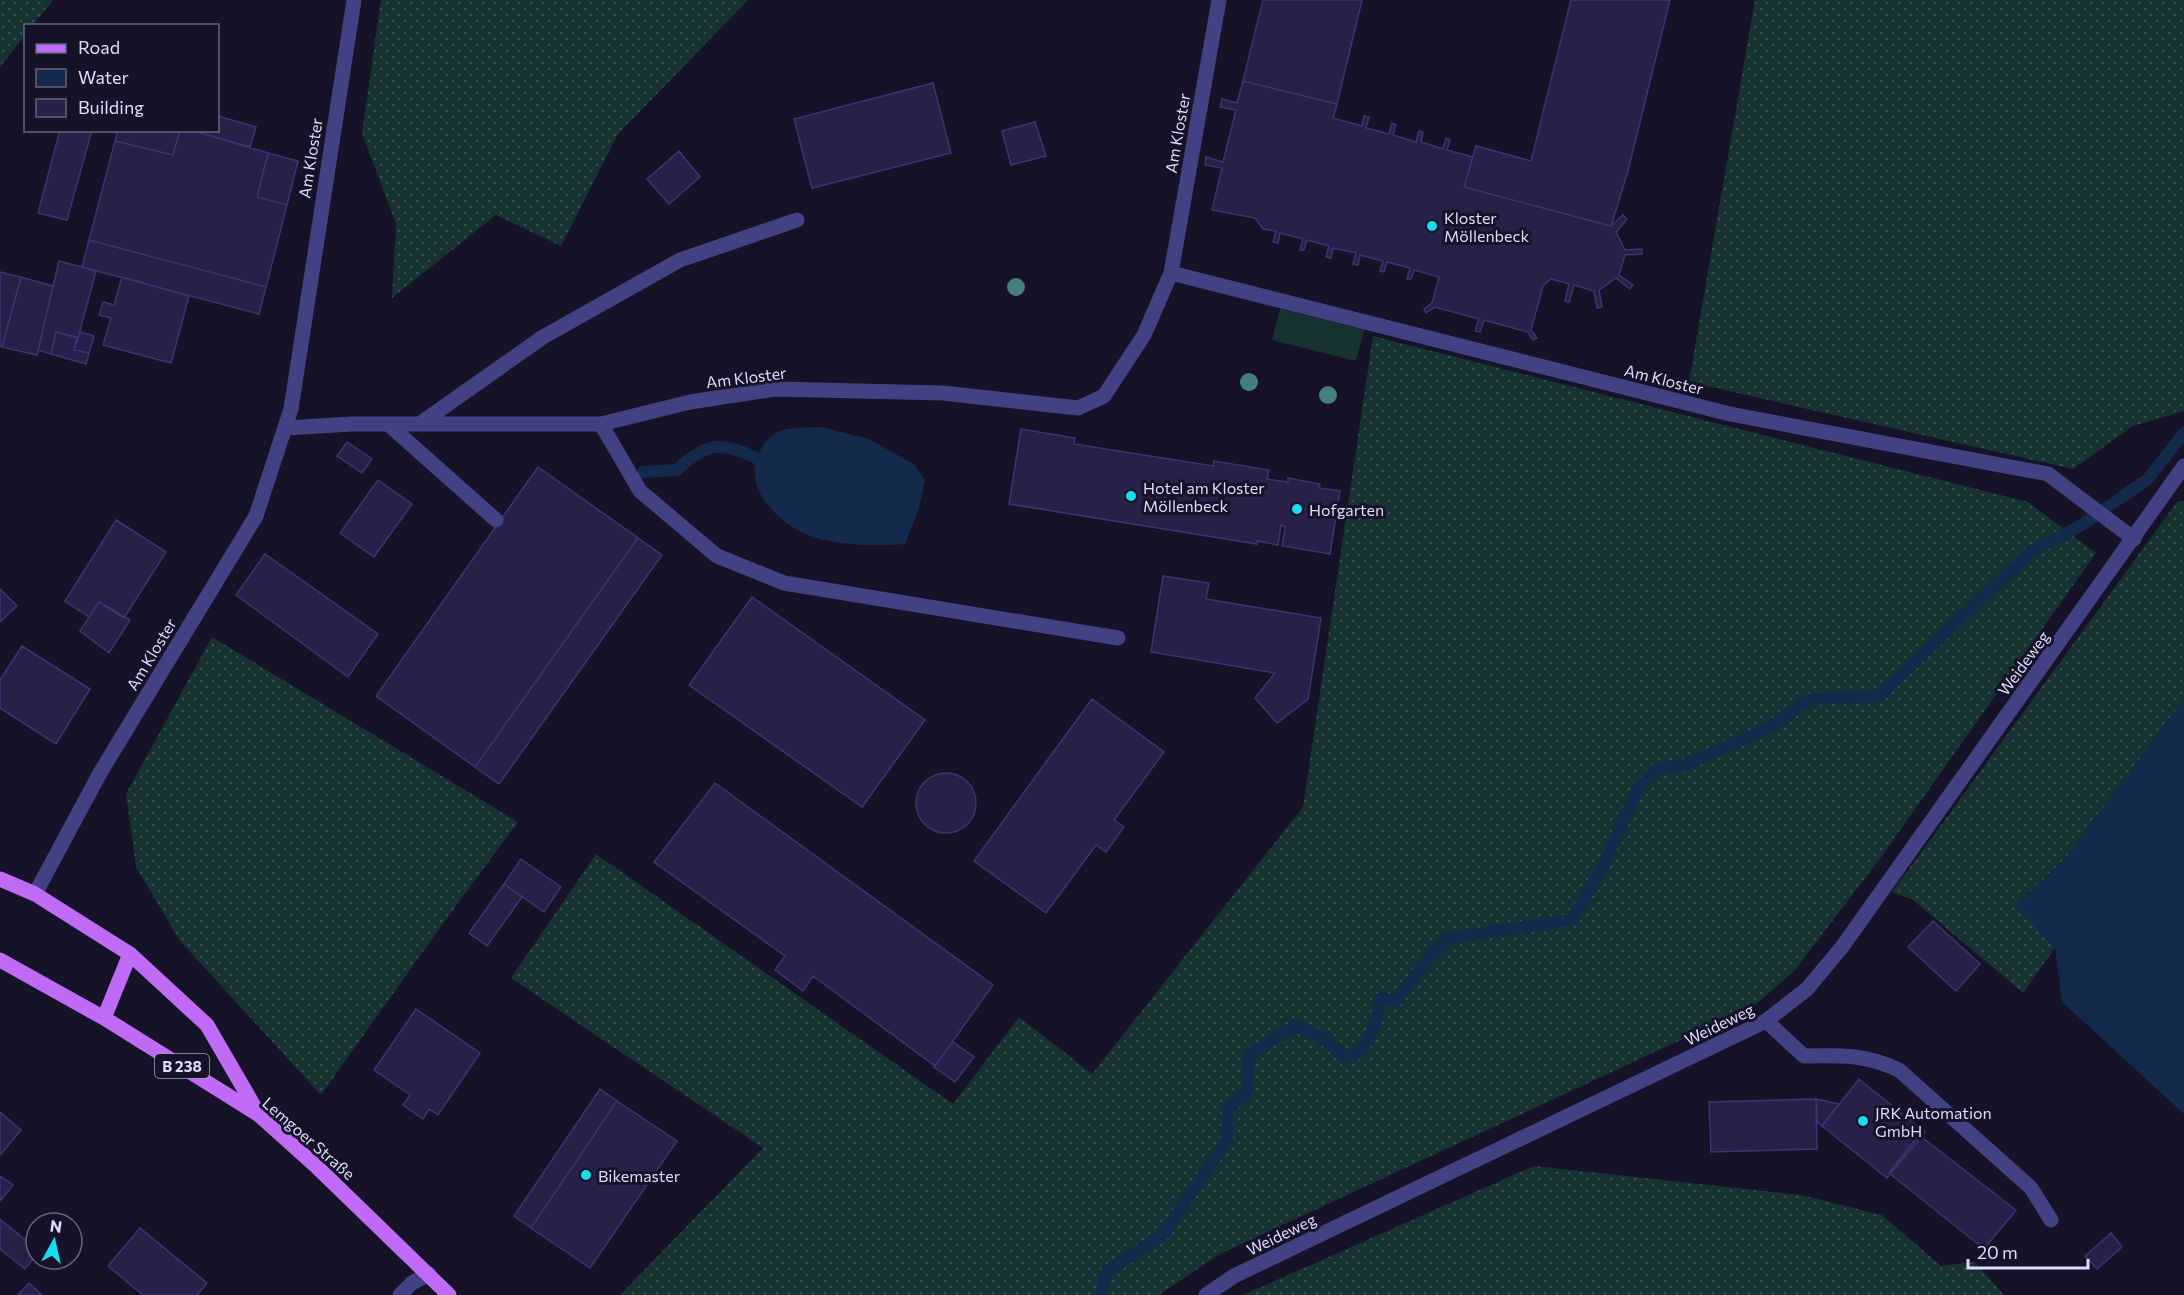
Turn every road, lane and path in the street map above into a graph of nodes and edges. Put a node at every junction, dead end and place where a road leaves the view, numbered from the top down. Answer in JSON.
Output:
{"nodes":[{"id":1,"x":354,"y":0,"type":"edge"},
{"id":2,"x":1219,"y":0,"type":"edge"},
{"id":3,"x":797,"y":220,"type":"dead end"},
{"id":4,"x":1171,"y":273,"type":"junction"},
{"id":5,"x":421,"y":423,"type":"junction"},
{"id":6,"x":388,"y":424,"type":"junction"},
{"id":7,"x":601,"y":424,"type":"junction"},
{"id":8,"x":286,"y":428,"type":"junction"},
{"id":9,"x":2184,"y":466,"type":"edge"},
{"id":10,"x":496,"y":520,"type":"dead end"},
{"id":11,"x":2134,"y":538,"type":"junction"},
{"id":12,"x":1118,"y":638,"type":"dead end"},
{"id":13,"x":0,"y":879,"type":"edge"},
{"id":14,"x":35,"y":894,"type":"junction"},
{"id":15,"x":130,"y":954,"type":"junction"},
{"id":16,"x":0,"y":960,"type":"edge"},
{"id":17,"x":104,"y":1018,"type":"junction"},
{"id":18,"x":1766,"y":1022,"type":"junction"},
{"id":19,"x":259,"y":1115,"type":"junction"},
{"id":20,"x":2050,"y":1220,"type":"dead end"},
{"id":21,"x":429,"y":1274,"type":"junction"},
{"id":22,"x":400,"y":1295,"type":"edge"},
{"id":23,"x":449,"y":1295,"type":"edge"},
{"id":24,"x":1206,"y":1295,"type":"edge"}],
"edges":[{"from":1,"to":8,"type":"street","name":"Am Kloster"},
{"from":2,"to":4,"type":"street","name":"Am Kloster"},
{"from":3,"to":5,"type":"street"},
{"from":4,"to":7,"type":"street","name":"Am Kloster"},
{"from":4,"to":11,"type":"street","name":"Am Kloster"},
{"from":5,"to":6,"type":"street","name":"Am Kloster"},
{"from":5,"to":7,"type":"street","name":"Am Kloster"},
{"from":6,"to":8,"type":"street","name":"Am Kloster"},
{"from":6,"to":10,"type":"street"},
{"from":7,"to":12,"type":"street"},
{"from":8,"to":14,"type":"street","name":"Am Kloster"},
{"from":9,"to":11,"type":"street","name":"Weideweg"},
{"from":11,"to":18,"type":"street","name":"Weideweg"},
{"from":13,"to":14,"type":"main road"},
{"from":14,"to":15,"type":"main road"},
{"from":15,"to":17,"type":"main road"},
{"from":15,"to":19,"type":"main road"},
{"from":16,"to":17,"type":"main road","name":"Lemgoer Straße","number":"B 238"},
{"from":17,"to":19,"type":"main road","name":"Lemgoer Straße","number":"B 238"},
{"from":18,"to":20,"type":"street"},
{"from":18,"to":24,"type":"street","name":"Weideweg"},
{"from":19,"to":21,"type":"main road","name":"Lemgoer Straße","number":"B 238"},
{"from":21,"to":22,"type":"street"},
{"from":21,"to":23,"type":"main road","name":"Lemgoer Straße","number":"B 238"}]}
